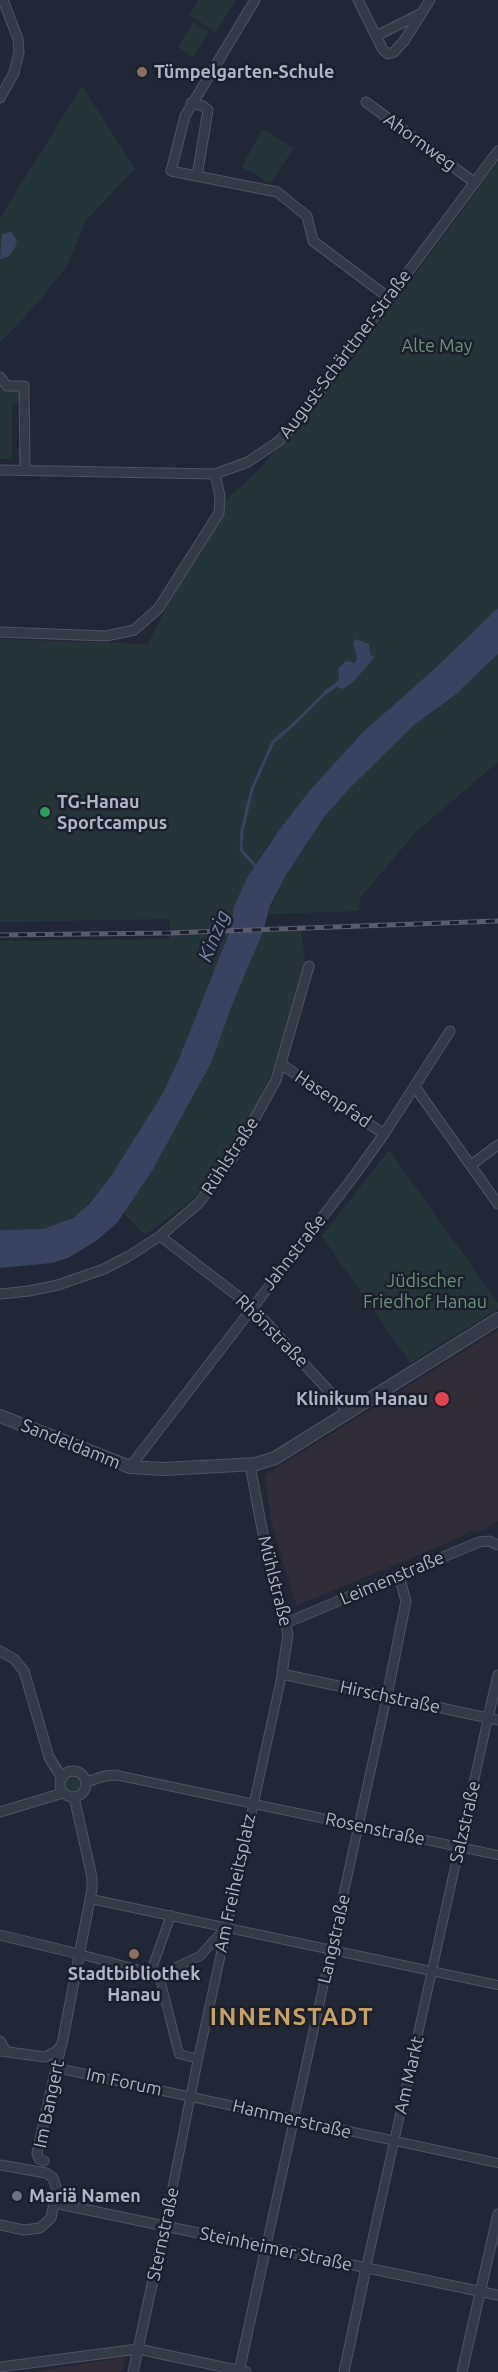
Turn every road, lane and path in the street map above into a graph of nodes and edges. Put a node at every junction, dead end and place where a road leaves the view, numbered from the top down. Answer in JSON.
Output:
{"nodes":[{"id":1,"x":3,"y":0,"type":"edge"},
{"id":2,"x":255,"y":0,"type":"edge"},
{"id":3,"x":358,"y":0,"type":"edge"},
{"id":4,"x":430,"y":0,"type":"edge"},
{"id":5,"x":422,"y":12,"type":"junction"},
{"id":6,"x":376,"y":36,"type":"junction"},
{"id":7,"x":0,"y":98,"type":"edge"},
{"id":8,"x":366,"y":102,"type":"dead end"},
{"id":9,"x":191,"y":103,"type":"junction"},
{"id":10,"x":498,"y":151,"type":"edge"},
{"id":11,"x":197,"y":176,"type":"junction"},
{"id":12,"x":475,"y":183,"type":"junction"},
{"id":13,"x":389,"y":298,"type":"junction"},
{"id":14,"x":0,"y":377,"type":"edge"},
{"id":15,"x":0,"y":470,"type":"edge"},
{"id":16,"x":25,"y":470,"type":"junction"},
{"id":17,"x":215,"y":474,"type":"junction"},
{"id":18,"x":0,"y":632,"type":"edge"},
{"id":19,"x":309,"y":966,"type":"dead end"},
{"id":20,"x":450,"y":1031,"type":"dead end"},
{"id":21,"x":281,"y":1064,"type":"junction"},
{"id":22,"x":415,"y":1087,"type":"junction"},
{"id":23,"x":384,"y":1134,"type":"junction"},
{"id":24,"x":498,"y":1145,"type":"edge"},
{"id":25,"x":471,"y":1165,"type":"junction"},
{"id":26,"x":498,"y":1204,"type":"edge"},
{"id":27,"x":160,"y":1236,"type":"junction"},
{"id":28,"x":0,"y":1294,"type":"edge"},
{"id":29,"x":252,"y":1307,"type":"junction"},
{"id":30,"x":498,"y":1319,"type":"edge"},
{"id":31,"x":348,"y":1412,"type":"junction"},
{"id":32,"x":0,"y":1416,"type":"edge"},
{"id":33,"x":250,"y":1465,"type":"junction"},
{"id":34,"x":130,"y":1467,"type":"junction"},
{"id":35,"x":498,"y":1545,"type":"edge"},
{"id":36,"x":399,"y":1576,"type":"junction"},
{"id":37,"x":286,"y":1623,"type":"junction"},
{"id":38,"x":0,"y":1651,"type":"edge"},
{"id":39,"x":282,"y":1674,"type":"junction"},
{"id":40,"x":498,"y":1675,"type":"edge"},
{"id":41,"x":387,"y":1696,"type":"junction"},
{"id":42,"x":493,"y":1719,"type":"edge"},
{"id":43,"x":116,"y":1775,"type":"joint"},
{"id":44,"x":62,"y":1778,"type":"junction"},
{"id":45,"x":86,"y":1782,"type":"junction"},
{"id":46,"x":63,"y":1792,"type":"junction"},
{"id":47,"x":74,"y":1797,"type":"junction"},
{"id":48,"x":253,"y":1803,"type":"junction"},
{"id":49,"x":0,"y":1812,"type":"edge"},
{"id":50,"x":360,"y":1825,"type":"junction"},
{"id":51,"x":460,"y":1847,"type":"junction"},
{"id":52,"x":498,"y":1855,"type":"edge"},
{"id":53,"x":91,"y":1899,"type":"junction"},
{"id":54,"x":171,"y":1915,"type":"junction"},
{"id":55,"x":226,"y":1927,"type":"junction"},
{"id":56,"x":0,"y":1935,"type":"edge"},
{"id":57,"x":332,"y":1948,"type":"junction"},
{"id":58,"x":80,"y":1954,"type":"junction"},
{"id":59,"x":432,"y":1970,"type":"junction"},
{"id":60,"x":154,"y":1974,"type":"junction"},
{"id":61,"x":498,"y":1985,"type":"edge"},
{"id":62,"x":0,"y":2041,"type":"edge"},
{"id":63,"x":62,"y":2044,"type":"junction"},
{"id":64,"x":3,"y":2052,"type":"edge"},
{"id":65,"x":198,"y":2059,"type":"junction"},
{"id":66,"x":57,"y":2068,"type":"junction"},
{"id":67,"x":190,"y":2096,"type":"junction"},
{"id":68,"x":294,"y":2121,"type":"junction"},
{"id":69,"x":394,"y":2142,"type":"junction"},
{"id":70,"x":44,"y":2161,"type":"dead end"},
{"id":71,"x":498,"y":2163,"type":"edge"},
{"id":72,"x":0,"y":2165,"type":"edge"},
{"id":73,"x":54,"y":2204,"type":"junction"},
{"id":74,"x":498,"y":2214,"type":"edge"},
{"id":75,"x":0,"y":2225,"type":"edge"},
{"id":76,"x":165,"y":2225,"type":"junction"},
{"id":77,"x":266,"y":2247,"type":"junction"},
{"id":78,"x":366,"y":2268,"type":"junction"},
{"id":79,"x":480,"y":2291,"type":"junction"},
{"id":80,"x":498,"y":2295,"type":"edge"},
{"id":81,"x":138,"y":2349,"type":"junction"},
{"id":82,"x":0,"y":2367,"type":"edge"},
{"id":83,"x":241,"y":2371,"type":"edge"},
{"id":84,"x":134,"y":2372,"type":"edge"},
{"id":85,"x":344,"y":2372,"type":"edge"},
{"id":86,"x":462,"y":2372,"type":"edge"}],
"edges":[{"from":1,"to":7,"type":"street"},
{"from":2,"to":9,"type":"street"},
{"from":3,"to":6,"type":"street"},
{"from":4,"to":5,"type":"street"},
{"from":5,"to":6,"type":"street"},
{"from":5,"to":6,"type":"street"},
{"from":8,"to":12,"type":"street","name":"Ahornweg"},
{"from":9,"to":11,"type":"street"},
{"from":9,"to":11,"type":"street"},
{"from":10,"to":12,"type":"street","name":"August-Schärttner-Straße"},
{"from":11,"to":13,"type":"street"},
{"from":12,"to":13,"type":"street","name":"August-Schärttner-Straße"},
{"from":13,"to":17,"type":"street","name":"August-Schärttner-Straße"},
{"from":14,"to":16,"type":"street"},
{"from":15,"to":16,"type":"street","name":"August-Schärttner-Straße"},
{"from":16,"to":17,"type":"street","name":"August-Schärttner-Straße"},
{"from":17,"to":18,"type":"street"},
{"from":19,"to":21,"type":"street","name":"Rühlstraße"},
{"from":20,"to":22,"type":"street","name":"Jahnstraße"},
{"from":21,"to":23,"type":"street","name":"Hasenpfad"},
{"from":21,"to":27,"type":"street","name":"Rühlstraße"},
{"from":22,"to":23,"type":"street","name":"Jahnstraße"},
{"from":22,"to":25,"type":"street"},
{"from":23,"to":29,"type":"street","name":"Jahnstraße"},
{"from":24,"to":25,"type":"street"},
{"from":25,"to":26,"type":"street"},
{"from":27,"to":28,"type":"street","name":"Rühlstraße"},
{"from":27,"to":29,"type":"street","name":"Rhönstraße"},
{"from":29,"to":31,"type":"street","name":"Rhönstraße"},
{"from":29,"to":34,"type":"street","name":"Jahnstraße"},
{"from":30,"to":31,"type":"street","name":"Sandeldamm"},
{"from":31,"to":33,"type":"street","name":"Sandeldamm"},
{"from":32,"to":34,"type":"street","name":"Sandeldamm"},
{"from":33,"to":34,"type":"street","name":"Sandeldamm"},
{"from":33,"to":37,"type":"street","name":"Mühlstraße"},
{"from":35,"to":36,"type":"street","name":"Leimenstraße"},
{"from":36,"to":37,"type":"street","name":"Leimenstraße"},
{"from":36,"to":41,"type":"street","name":"Langstraße"},
{"from":37,"to":39,"type":"street","name":"Mühlstraße"},
{"from":38,"to":44,"type":"street"},
{"from":39,"to":41,"type":"street","name":"Hirschstraße"},
{"from":39,"to":48,"type":"street","name":"Mühlstraße"},
{"from":40,"to":42,"type":"street","name":"Salzstraße"},
{"from":41,"to":42,"type":"street","name":"Hirschstraße"},
{"from":41,"to":50,"type":"street","name":"Langstraße"},
{"from":42,"to":51,"type":"street","name":"Salzstraße"},
{"from":43,"to":45,"type":"street","name":"Am Freiheitsplatz"},
{"from":43,"to":48,"type":"street","name":"Am Freiheitsplatz"},
{"from":44,"to":45,"type":"street","name":"Am Freiheitsplatz"},
{"from":44,"to":46,"type":"street"},
{"from":45,"to":47,"type":"street"},
{"from":46,"to":47,"type":"street"},
{"from":46,"to":49,"type":"street"},
{"from":47,"to":53,"type":"street"},
{"from":48,"to":50,"type":"street","name":"Rosenstraße"},
{"from":48,"to":55,"type":"street","name":"Am Freiheitsplatz"},
{"from":50,"to":51,"type":"street","name":"Rosenstraße"},
{"from":50,"to":57,"type":"street","name":"Langstraße"},
{"from":51,"to":52,"type":"street","name":"Rosenstraße"},
{"from":51,"to":59,"type":"street","name":"Salzstraße"},
{"from":53,"to":54,"type":"street"},
{"from":53,"to":58,"type":"street"},
{"from":54,"to":55,"type":"street"},
{"from":54,"to":60,"type":"street"},
{"from":55,"to":57,"type":"street"},
{"from":55,"to":60,"type":"street"},
{"from":55,"to":65,"type":"street","name":"Am Freiheitsplatz"},
{"from":56,"to":58,"type":"street"},
{"from":57,"to":59,"type":"street"},
{"from":57,"to":68,"type":"street","name":"Langstraße"},
{"from":58,"to":60,"type":"street"},
{"from":58,"to":63,"type":"street"},
{"from":59,"to":61,"type":"street"},
{"from":59,"to":69,"type":"street","name":"Am Markt"},
{"from":60,"to":65,"type":"street"},
{"from":62,"to":64,"type":"street"},
{"from":63,"to":64,"type":"street"},
{"from":63,"to":66,"type":"street","name":"Im Bangert"},
{"from":65,"to":67,"type":"street","name":"Am Freiheitsplatz"},
{"from":66,"to":67,"type":"street","name":"Im Forum"},
{"from":66,"to":70,"type":"street","name":"Im Bangert"},
{"from":67,"to":68,"type":"street","name":"Hammerstraße"},
{"from":67,"to":76,"type":"street","name":"Sternstraße"},
{"from":68,"to":69,"type":"street","name":"Hammerstraße"},
{"from":68,"to":77,"type":"street","name":"Langstraße"},
{"from":69,"to":71,"type":"street"},
{"from":69,"to":78,"type":"street","name":"Am Markt"},
{"from":72,"to":73,"type":"street","name":"Im Bangert"},
{"from":73,"to":75,"type":"street"},
{"from":73,"to":76,"type":"street","name":"Steinheimer Straße"},
{"from":74,"to":79,"type":"street"},
{"from":76,"to":77,"type":"street","name":"Steinheimer Straße"},
{"from":76,"to":81,"type":"street","name":"Sternstraße"},
{"from":77,"to":78,"type":"street","name":"Steinheimer Straße"},
{"from":77,"to":83,"type":"street","name":"Langstraße"},
{"from":78,"to":79,"type":"street","name":"Steinheimer Straße"},
{"from":78,"to":85,"type":"street"},
{"from":79,"to":80,"type":"street","name":"Steinheimer Straße"},
{"from":79,"to":86,"type":"street"},
{"from":81,"to":82,"type":"street"},
{"from":81,"to":83,"type":"street"},
{"from":81,"to":84,"type":"street","name":"Sternstraße"}]}
